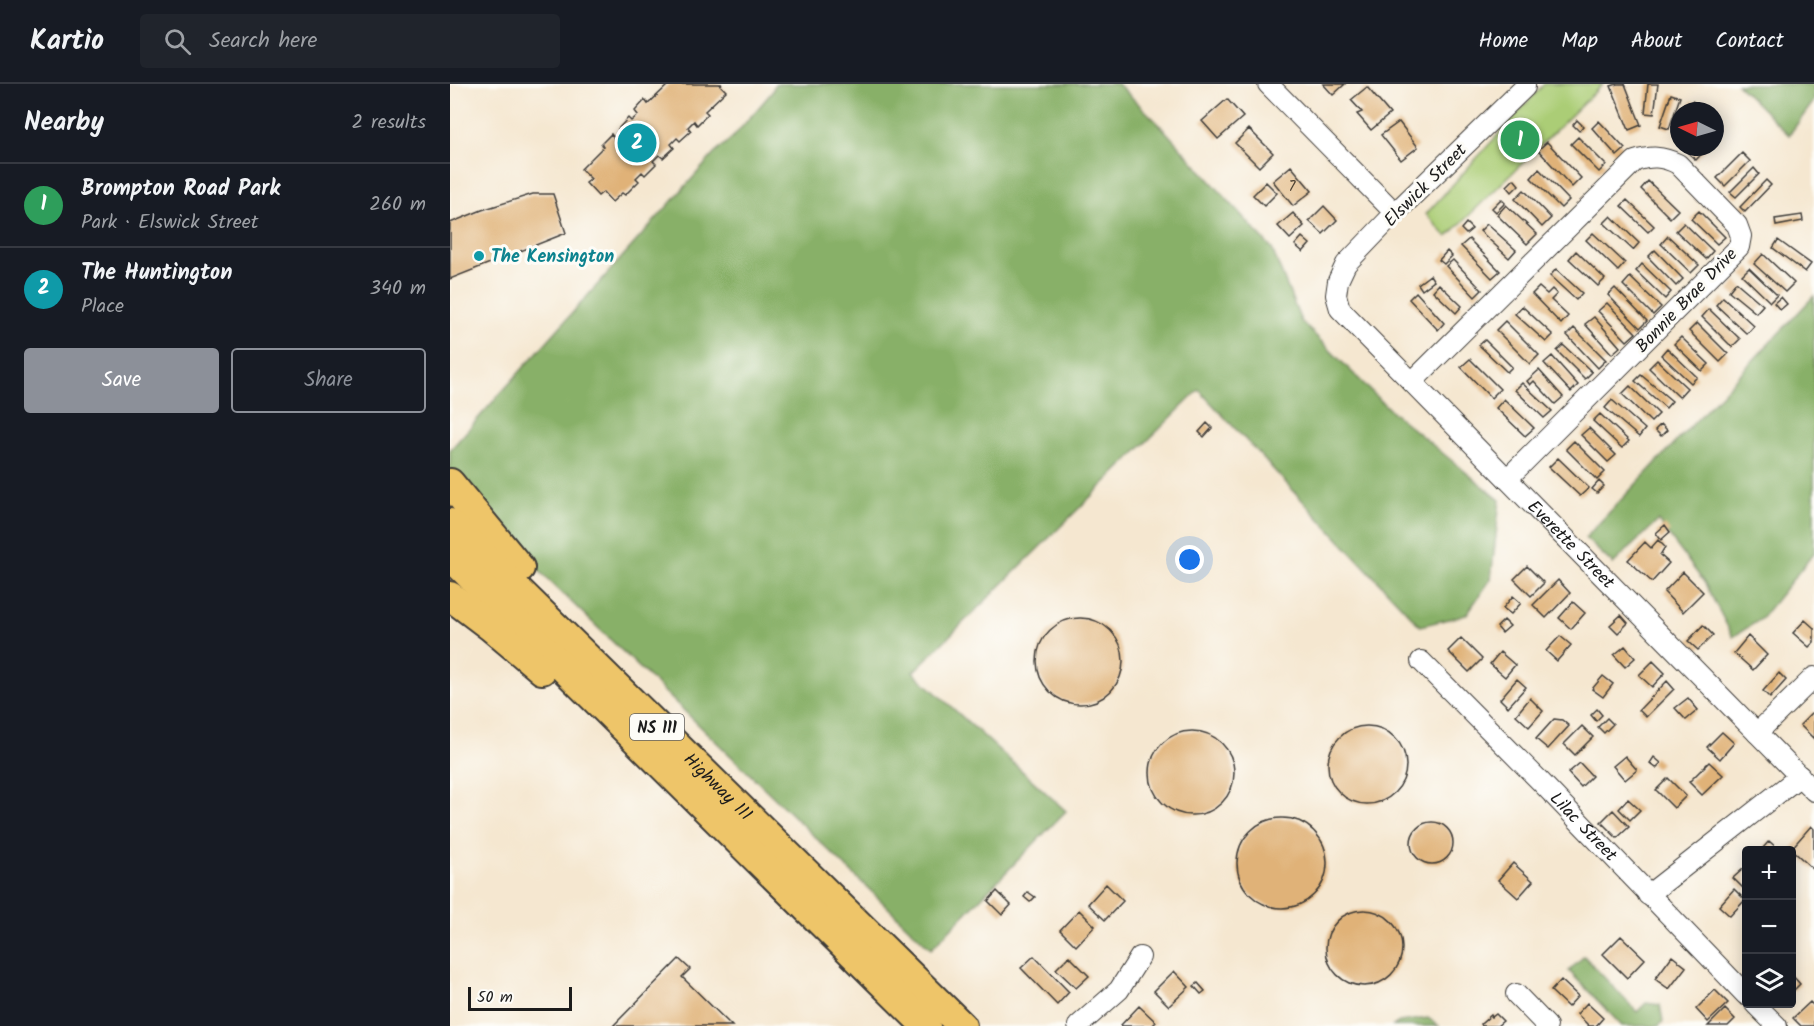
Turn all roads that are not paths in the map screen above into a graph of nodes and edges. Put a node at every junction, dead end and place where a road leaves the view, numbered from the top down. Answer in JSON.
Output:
{"nodes":[{"id":1,"x":1268,"y":84,"type":"edge"},
{"id":2,"x":1525,"y":84,"type":"edge"},
{"id":3,"x":1395,"y":213,"type":"junction"},
{"id":4,"x":1336,"y":293,"type":"joint"},
{"id":5,"x":1412,"y":382,"type":"junction"},
{"id":6,"x":1507,"y":479,"type":"junction"},
{"id":7,"x":450,"y":483,"type":"edge"},
{"id":8,"x":450,"y":523,"type":"edge"},
{"id":9,"x":450,"y":556,"type":"edge"},
{"id":10,"x":450,"y":596,"type":"edge"},
{"id":11,"x":1421,"y":661,"type":"dead end"},
{"id":12,"x":1814,"y":677,"type":"edge"},
{"id":13,"x":1757,"y":733,"type":"junction"},
{"id":14,"x":1800,"y":776,"type":"junction"},
{"id":15,"x":1814,"y":791,"type":"edge"},
{"id":16,"x":728,"y":830,"type":"junction"},
{"id":17,"x":1648,"y":895,"type":"junction"},
{"id":18,"x":864,"y":930,"type":"junction"},
{"id":19,"x":1140,"y":957,"type":"dead end"},
{"id":20,"x":1742,"y":991,"type":"edge"},
{"id":21,"x":1516,"y":994,"type":"dead end"},
{"id":22,"x":1759,"y":1008,"type":"edge"},
{"id":23,"x":926,"y":1026,"type":"edge"},
{"id":24,"x":962,"y":1026,"type":"edge"},
{"id":25,"x":1078,"y":1026,"type":"edge"},
{"id":26,"x":1547,"y":1026,"type":"edge"},
{"id":27,"x":1777,"y":1026,"type":"edge"}],
"edges":[{"from":1,"to":3,"type":"street"},
{"from":2,"to":3,"type":"street","name":"Elswick Street"},
{"from":3,"to":4,"type":"street","name":"Elswick Street"},
{"from":4,"to":5,"type":"street","name":"Everette Street"},
{"from":5,"to":6,"type":"street","name":"Everette Street"},
{"from":5,"to":6,"type":"street","name":"Bonnie Brae Drive"},
{"from":6,"to":13,"type":"street","name":"Everette Street"},
{"from":7,"to":18,"type":"highway"},
{"from":8,"to":18,"type":"highway","name":"Highway 111","number":"NS 111"},
{"from":9,"to":16,"type":"highway","name":"Highway 111","number":"NS 111"},
{"from":10,"to":16,"type":"highway"},
{"from":11,"to":17,"type":"street","name":"Lilac Street"},
{"from":12,"to":13,"type":"street"},
{"from":13,"to":14,"type":"street","name":"Everette Street"},
{"from":14,"to":15,"type":"street","name":"Everette Street"},
{"from":14,"to":17,"type":"street"},
{"from":16,"to":23,"type":"highway","name":"Highway 111","number":"NS 111"},
{"from":17,"to":20,"type":"street","name":"Lilac Street"},
{"from":18,"to":24,"type":"highway","name":"Highway 111","number":"NS 111"},
{"from":19,"to":25,"type":"street"},
{"from":21,"to":26,"type":"street"},
{"from":22,"to":27,"type":"street"}]}
